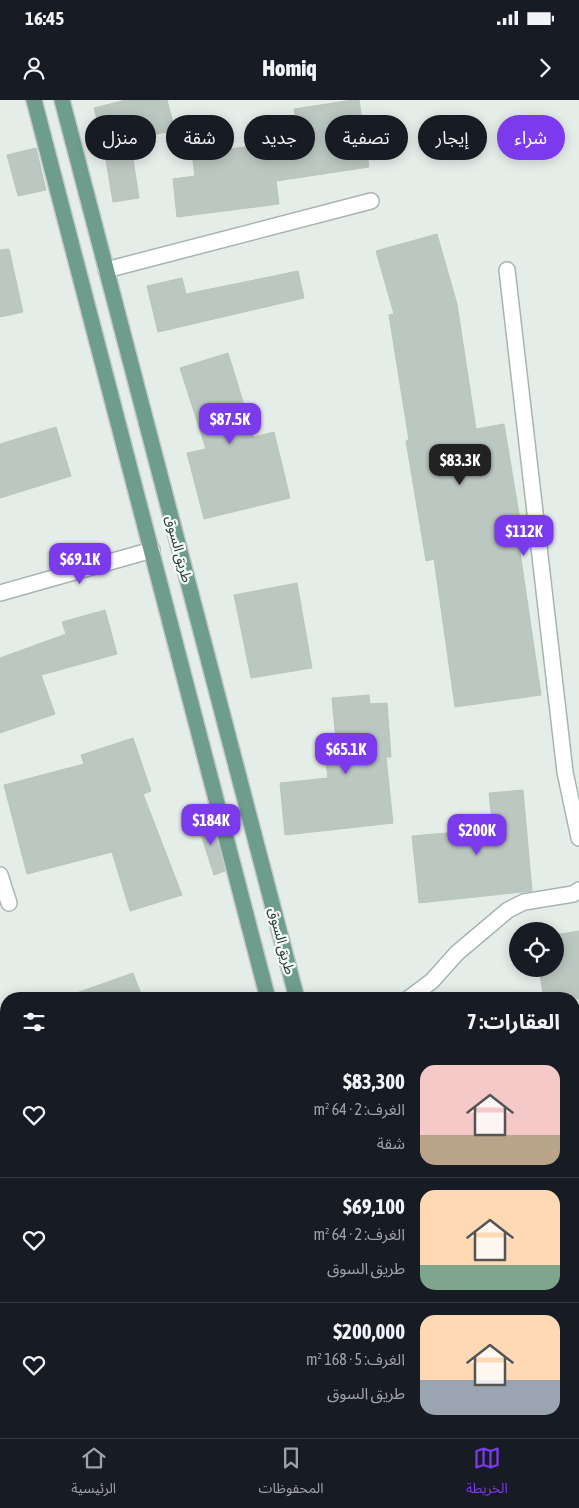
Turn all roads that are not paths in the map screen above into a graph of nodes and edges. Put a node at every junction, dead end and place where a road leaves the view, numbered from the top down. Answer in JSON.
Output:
{"nodes":[{"id":1,"x":34,"y":100,"type":"edge"},
{"id":2,"x":62,"y":100,"type":"edge"},
{"id":3,"x":371,"y":201,"type":"dead end"},
{"id":4,"x":106,"y":270,"type":"junction"},
{"id":5,"x":507,"y":270,"type":"dead end"},
{"id":6,"x":152,"y":550,"type":"junction"},
{"id":7,"x":0,"y":593,"type":"edge"},
{"id":8,"x":579,"y":838,"type":"edge"},
{"id":9,"x":0,"y":875,"type":"edge"},
{"id":10,"x":579,"y":890,"type":"edge"},
{"id":11,"x":10,"y":903,"type":"dead end"},
{"id":12,"x":266,"y":992,"type":"edge"},
{"id":13,"x":295,"y":992,"type":"edge"},
{"id":14,"x":417,"y":992,"type":"edge"}],
"edges":[{"from":1,"to":6,"type":"main road","name":"طريق السوق"},
{"from":2,"to":4,"type":"main road","name":"طريق السوق"},
{"from":3,"to":4,"type":"street"},
{"from":4,"to":13,"type":"main road","name":"طريق السوق"},
{"from":5,"to":8,"type":"street"},
{"from":6,"to":7,"type":"street"},
{"from":6,"to":12,"type":"main road","name":"طريق السوق"},
{"from":9,"to":11,"type":"street"},
{"from":10,"to":14,"type":"street"}]}
